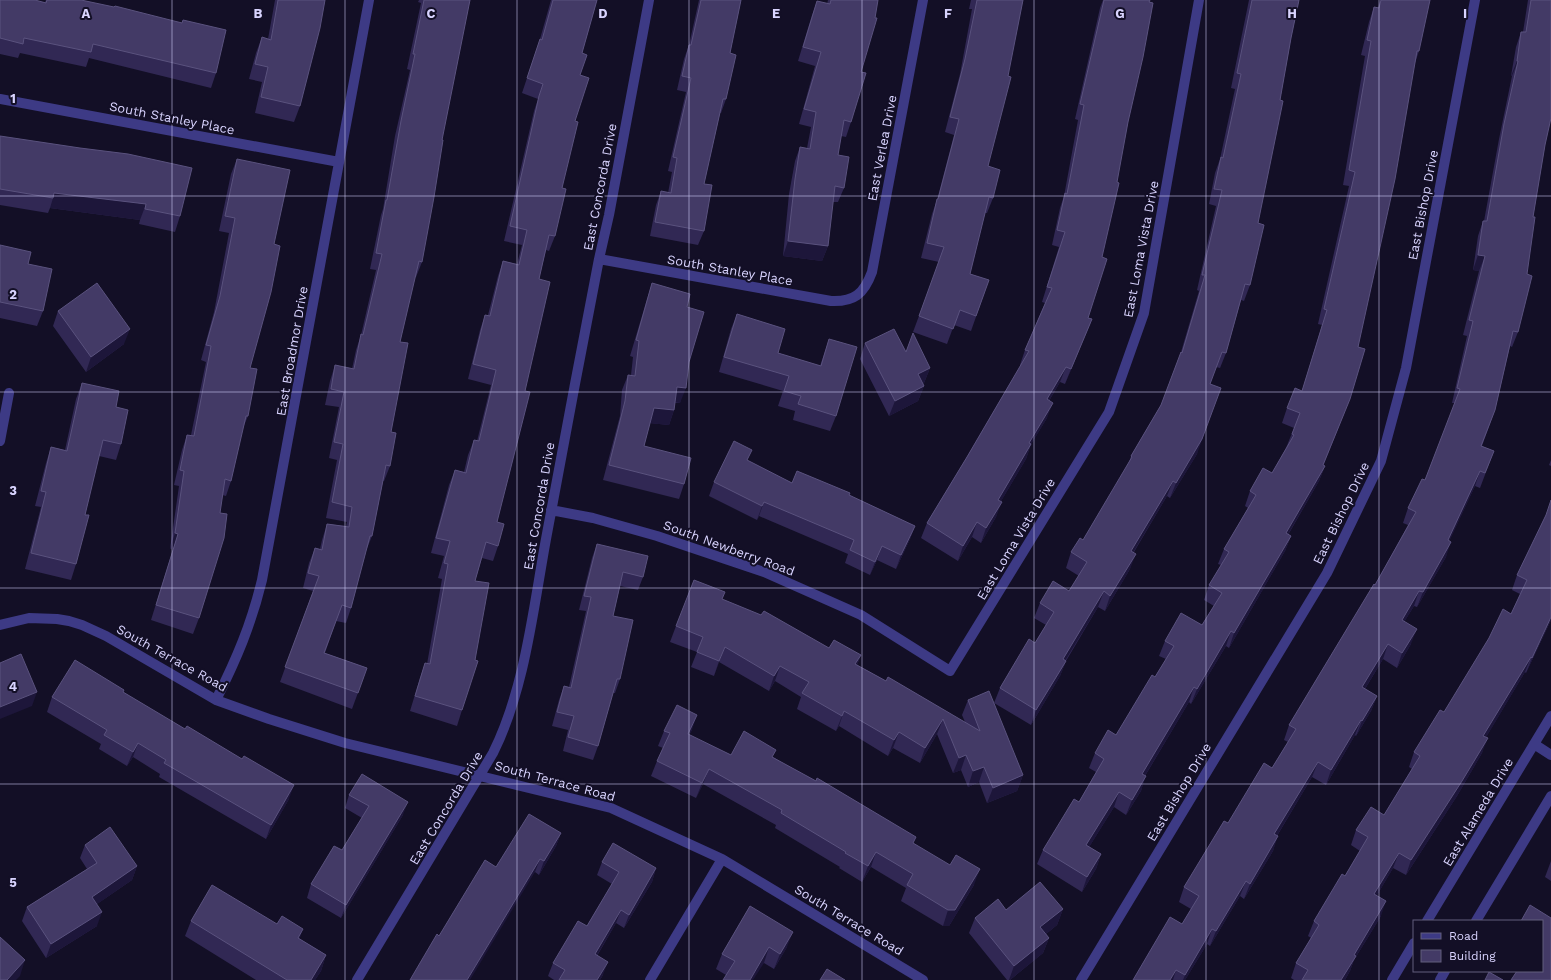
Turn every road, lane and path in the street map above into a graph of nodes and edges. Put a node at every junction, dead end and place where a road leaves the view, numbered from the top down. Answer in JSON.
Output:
{"nodes":[{"id":1,"x":370,"y":0,"type":"edge"},
{"id":2,"x":649,"y":0,"type":"edge"},
{"id":3,"x":923,"y":0,"type":"edge"},
{"id":4,"x":1199,"y":0,"type":"edge"},
{"id":5,"x":1475,"y":0,"type":"edge"},
{"id":6,"x":0,"y":99,"type":"edge"},
{"id":7,"x":339,"y":162,"type":"junction"},
{"id":8,"x":599,"y":259,"type":"junction"},
{"id":9,"x":857,"y":296,"type":"joint"},
{"id":10,"x":9,"y":393,"type":"dead end"},
{"id":11,"x":0,"y":441,"type":"edge"},
{"id":12,"x":551,"y":510,"type":"junction"},
{"id":13,"x":0,"y":625,"type":"edge"},
{"id":14,"x":950,"y":671,"type":"joint"},
{"id":15,"x":216,"y":700,"type":"junction"},
{"id":16,"x":1551,"y":716,"type":"edge"},
{"id":17,"x":1534,"y":744,"type":"junction"},
{"id":18,"x":1551,"y":755,"type":"edge"},
{"id":19,"x":481,"y":775,"type":"junction"},
{"id":20,"x":1551,"y":796,"type":"edge"},
{"id":21,"x":722,"y":859,"type":"junction"},
{"id":22,"x":1428,"y":920,"type":"edge"},
{"id":23,"x":1477,"y":920,"type":"edge"},
{"id":24,"x":1413,"y":945,"type":"edge"},
{"id":25,"x":358,"y":980,"type":"edge"},
{"id":26,"x":650,"y":980,"type":"edge"},
{"id":27,"x":923,"y":980,"type":"edge"},
{"id":28,"x":1081,"y":980,"type":"edge"},
{"id":29,"x":1392,"y":980,"type":"edge"}],
"edges":[{"from":1,"to":7,"type":"street","name":"East Broadmor Drive"},
{"from":2,"to":8,"type":"street","name":"East Concorda Drive"},
{"from":3,"to":9,"type":"street","name":"East Verlea Drive"},
{"from":4,"to":14,"type":"street","name":"East Loma Vista Drive"},
{"from":5,"to":28,"type":"street","name":"East Bishop Drive"},
{"from":6,"to":7,"type":"street","name":"South Stanley Place"},
{"from":7,"to":15,"type":"street","name":"East Broadmor Drive"},
{"from":8,"to":9,"type":"street","name":"South Stanley Place"},
{"from":8,"to":12,"type":"street","name":"East Concorda Drive"},
{"from":10,"to":11,"type":"street"},
{"from":12,"to":14,"type":"street","name":"South Newberry Road"},
{"from":12,"to":19,"type":"street","name":"East Concorda Drive"},
{"from":13,"to":15,"type":"street","name":"South Terrace Road"},
{"from":15,"to":19,"type":"street","name":"South Terrace Road"},
{"from":16,"to":17,"type":"street","name":"East Alameda Drive"},
{"from":17,"to":18,"type":"street"},
{"from":17,"to":22,"type":"street","name":"East Alameda Drive"},
{"from":19,"to":21,"type":"street","name":"South Terrace Road"},
{"from":19,"to":25,"type":"street","name":"East Concorda Drive"},
{"from":20,"to":23,"type":"street"},
{"from":21,"to":26,"type":"street"},
{"from":21,"to":27,"type":"street","name":"South Terrace Road"},
{"from":24,"to":29,"type":"street"}]}
